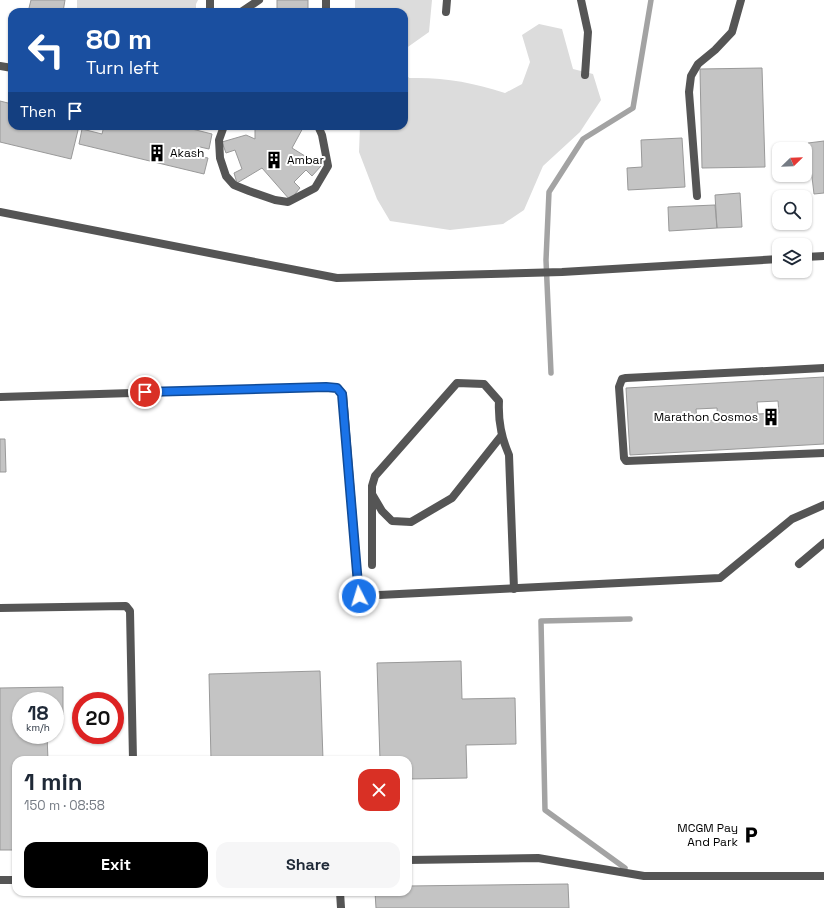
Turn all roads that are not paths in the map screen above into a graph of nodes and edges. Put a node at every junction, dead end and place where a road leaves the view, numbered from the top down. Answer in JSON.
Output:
{"nodes":[{"id":1,"x":259,"y":0,"type":"edge"},
{"id":2,"x":447,"y":0,"type":"edge"},
{"id":3,"x":581,"y":0,"type":"edge"},
{"id":4,"x":742,"y":0,"type":"edge"},
{"id":5,"x":247,"y":8,"type":"edge"},
{"id":6,"x":446,"y":12,"type":"dead end"},
{"id":7,"x":585,"y":75,"type":"dead end"},
{"id":8,"x":223,"y":130,"type":"edge"},
{"id":9,"x":320,"y":130,"type":"edge"},
{"id":10,"x":697,"y":196,"type":"dead end"},
{"id":11,"x":0,"y":212,"type":"edge"},
{"id":12,"x":824,"y":256,"type":"edge"},
{"id":13,"x":812,"y":257,"type":"edge"},
{"id":14,"x":772,"y":259,"type":"edge"},
{"id":15,"x":824,"y":368,"type":"edge"},
{"id":16,"x":0,"y":397,"type":"edge"},
{"id":17,"x":502,"y":435,"type":"junction"},
{"id":18,"x":824,"y":453,"type":"edge"},
{"id":19,"x":372,"y":494,"type":"junction"},
{"id":20,"x":824,"y":505,"type":"edge"},
{"id":21,"x":824,"y":543,"type":"edge"},
{"id":22,"x":799,"y":564,"type":"dead end"},
{"id":23,"x":372,"y":565,"type":"dead end"},
{"id":24,"x":514,"y":589,"type":"junction"},
{"id":25,"x":0,"y":608,"type":"edge"},
{"id":26,"x":133,"y":756,"type":"edge"},
{"id":27,"x":412,"y":860,"type":"edge"},
{"id":28,"x":824,"y":876,"type":"edge"},
{"id":29,"x":0,"y":880,"type":"edge"},
{"id":30,"x":12,"y":880,"type":"edge"},
{"id":31,"x":340,"y":896,"type":"edge"},
{"id":32,"x":341,"y":908,"type":"edge"}],
"edges":[{"from":1,"to":5,"type":"street"},
{"from":2,"to":6,"type":"street"},
{"from":3,"to":7,"type":"street"},
{"from":4,"to":10,"type":"street"},
{"from":8,"to":9,"type":"street"},
{"from":11,"to":14,"type":"street"},
{"from":12,"to":13,"type":"street"},
{"from":15,"to":18,"type":"street"},
{"from":16,"to":24,"type":"street"},
{"from":17,"to":19,"type":"street"},
{"from":17,"to":19,"type":"street"},
{"from":17,"to":24,"type":"street"},
{"from":19,"to":23,"type":"street"},
{"from":20,"to":24,"type":"street"},
{"from":21,"to":22,"type":"street"},
{"from":25,"to":26,"type":"street"},
{"from":27,"to":28,"type":"street"},
{"from":29,"to":30,"type":"street"},
{"from":31,"to":32,"type":"street"}]}
